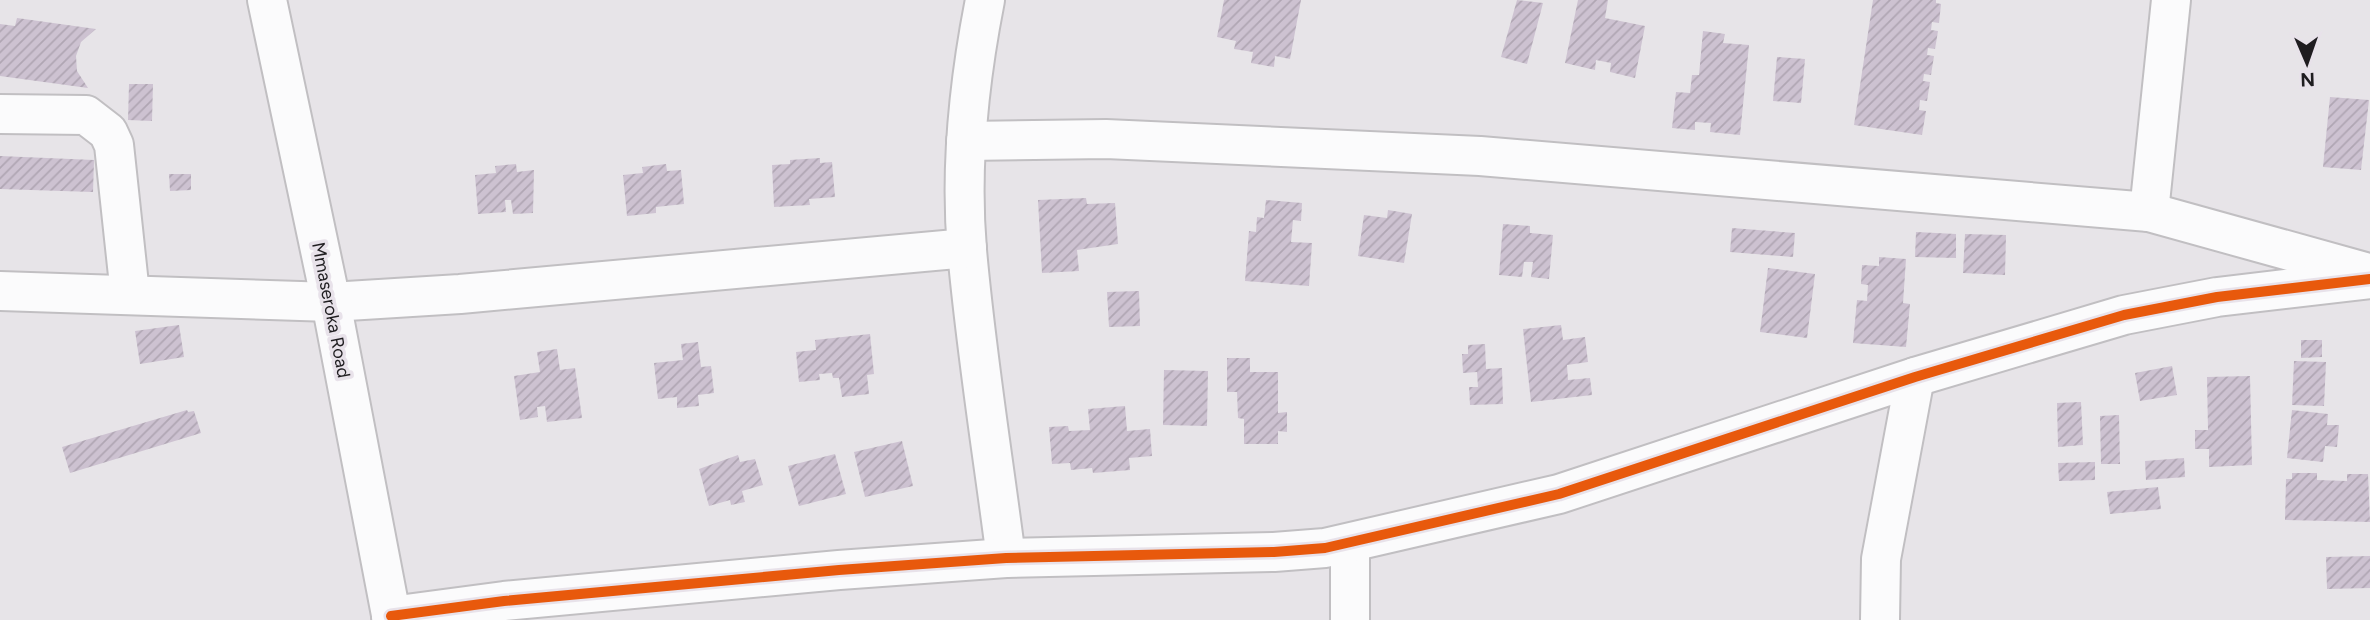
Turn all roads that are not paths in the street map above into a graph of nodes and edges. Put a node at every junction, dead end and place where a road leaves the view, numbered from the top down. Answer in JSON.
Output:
{"nodes":[{"id":1,"x":267,"y":0,"type":"edge"},
{"id":2,"x":985,"y":0,"type":"edge"},
{"id":3,"x":2171,"y":0,"type":"edge"},
{"id":4,"x":0,"y":114,"type":"edge"},
{"id":5,"x":966,"y":141,"type":"junction"},
{"id":6,"x":2149,"y":212,"type":"junction"},
{"id":7,"x":967,"y":248,"type":"junction"},
{"id":8,"x":2370,"y":276,"type":"edge"},
{"id":9,"x":0,"y":291,"type":"edge"},
{"id":10,"x":130,"y":294,"type":"junction"},
{"id":11,"x":331,"y":302,"type":"junction"},
{"id":12,"x":1915,"y":377,"type":"junction"},
{"id":13,"x":1350,"y":543,"type":"junction"},
{"id":14,"x":1006,"y":558,"type":"junction"},
{"id":15,"x":391,"y":618,"type":"edge"},
{"id":16,"x":1350,"y":620,"type":"edge"},
{"id":17,"x":1880,"y":620,"type":"edge"}],
"edges":[{"from":1,"to":11,"type":"street","name":"Mmaseroka Road"},
{"from":2,"to":5,"type":"street"},
{"from":3,"to":6,"type":"street"},
{"from":4,"to":10,"type":"street"},
{"from":5,"to":6,"type":"street"},
{"from":5,"to":7,"type":"street"},
{"from":6,"to":8,"type":"street"},
{"from":7,"to":11,"type":"street"},
{"from":7,"to":14,"type":"street"},
{"from":8,"to":12,"type":"street"},
{"from":9,"to":10,"type":"street"},
{"from":10,"to":11,"type":"street"},
{"from":11,"to":15,"type":"street","name":"Mmaseroka Road"},
{"from":12,"to":13,"type":"street"},
{"from":12,"to":17,"type":"street"},
{"from":13,"to":14,"type":"street"},
{"from":13,"to":16,"type":"street"},
{"from":14,"to":15,"type":"street"}]}
